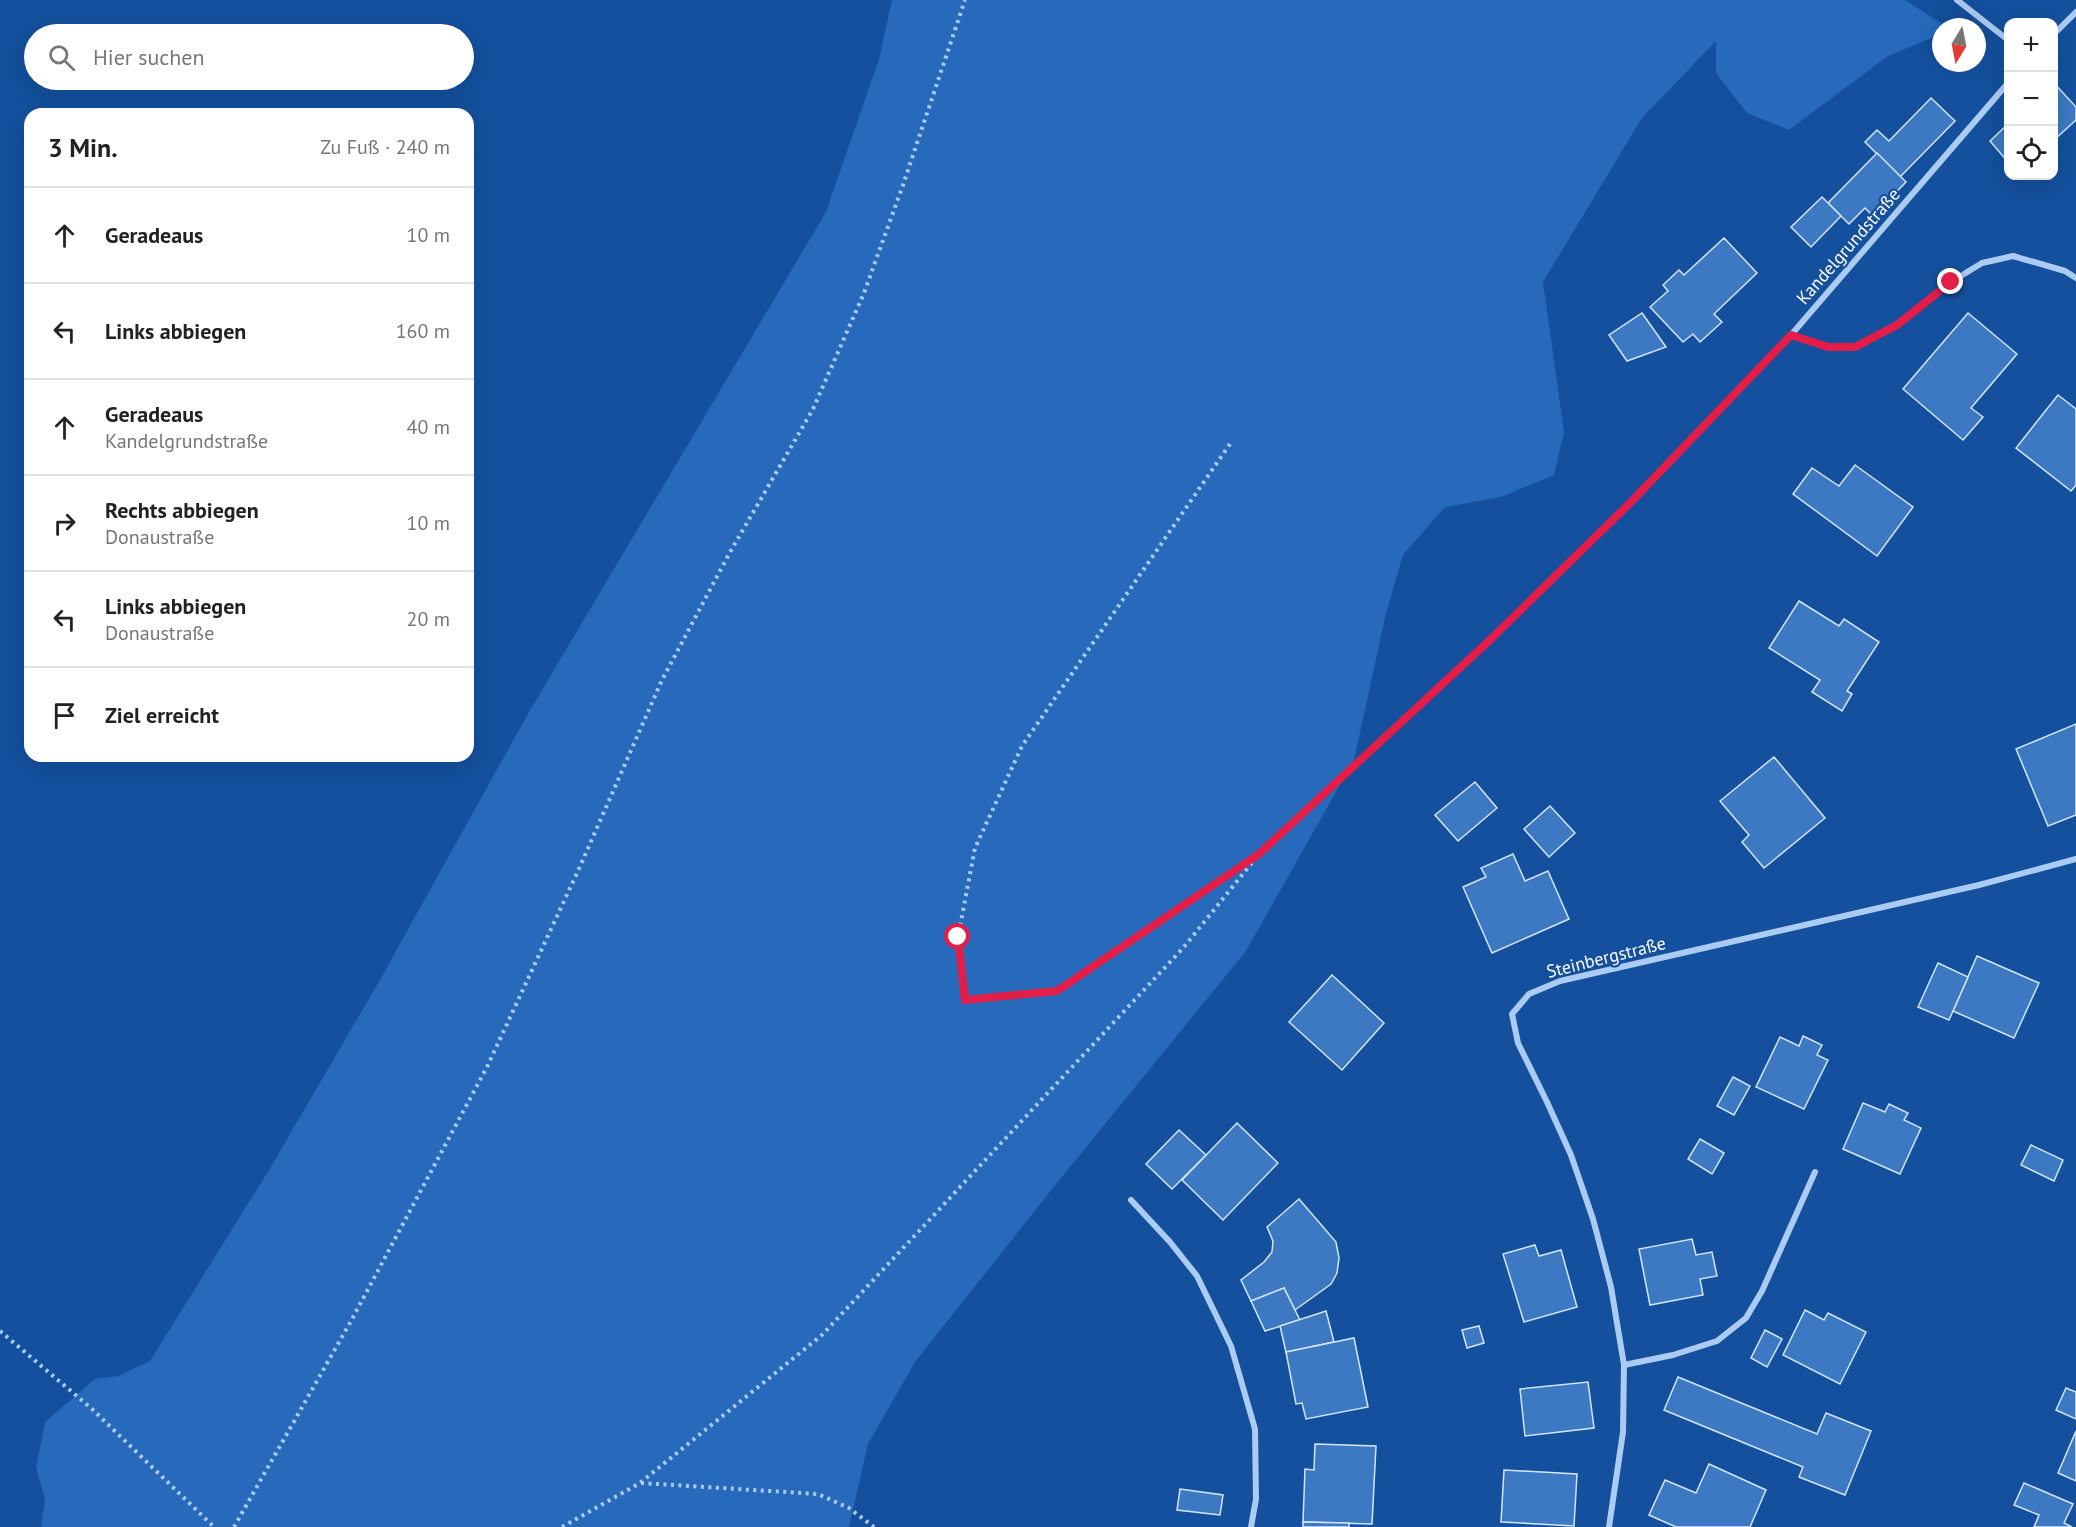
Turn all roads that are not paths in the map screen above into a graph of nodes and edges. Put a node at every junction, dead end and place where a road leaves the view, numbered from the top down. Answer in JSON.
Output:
{"nodes":[{"id":1,"x":1957,"y":0,"type":"edge"},
{"id":2,"x":2076,"y":12,"type":"edge"},
{"id":3,"x":2058,"y":30,"type":"edge"},
{"id":4,"x":2004,"y":37,"type":"edge"},
{"id":5,"x":2004,"y":87,"type":"edge"},
{"id":6,"x":2076,"y":278,"type":"edge"},
{"id":7,"x":1791,"y":335,"type":"junction"},
{"id":8,"x":1630,"y":503,"type":"road end"},
{"id":9,"x":2076,"y":859,"type":"edge"},
{"id":10,"x":1815,"y":1172,"type":"dead end"},
{"id":11,"x":1131,"y":1200,"type":"dead end"},
{"id":12,"x":1624,"y":1365,"type":"junction"},
{"id":13,"x":1251,"y":1527,"type":"edge"},
{"id":14,"x":1609,"y":1527,"type":"edge"}],
"edges":[{"from":1,"to":4,"type":"street"},
{"from":2,"to":3,"type":"street"},
{"from":5,"to":7,"type":"street","name":"Kandelgrundstraße"},
{"from":6,"to":7,"type":"street"},
{"from":7,"to":8,"type":"street","name":"Kandelgrundstraße"},
{"from":9,"to":12,"type":"street","name":"Steinbergstraße"},
{"from":10,"to":12,"type":"street"},
{"from":11,"to":13,"type":"street"},
{"from":12,"to":14,"type":"street","name":"Steinbergstraße"}]}
